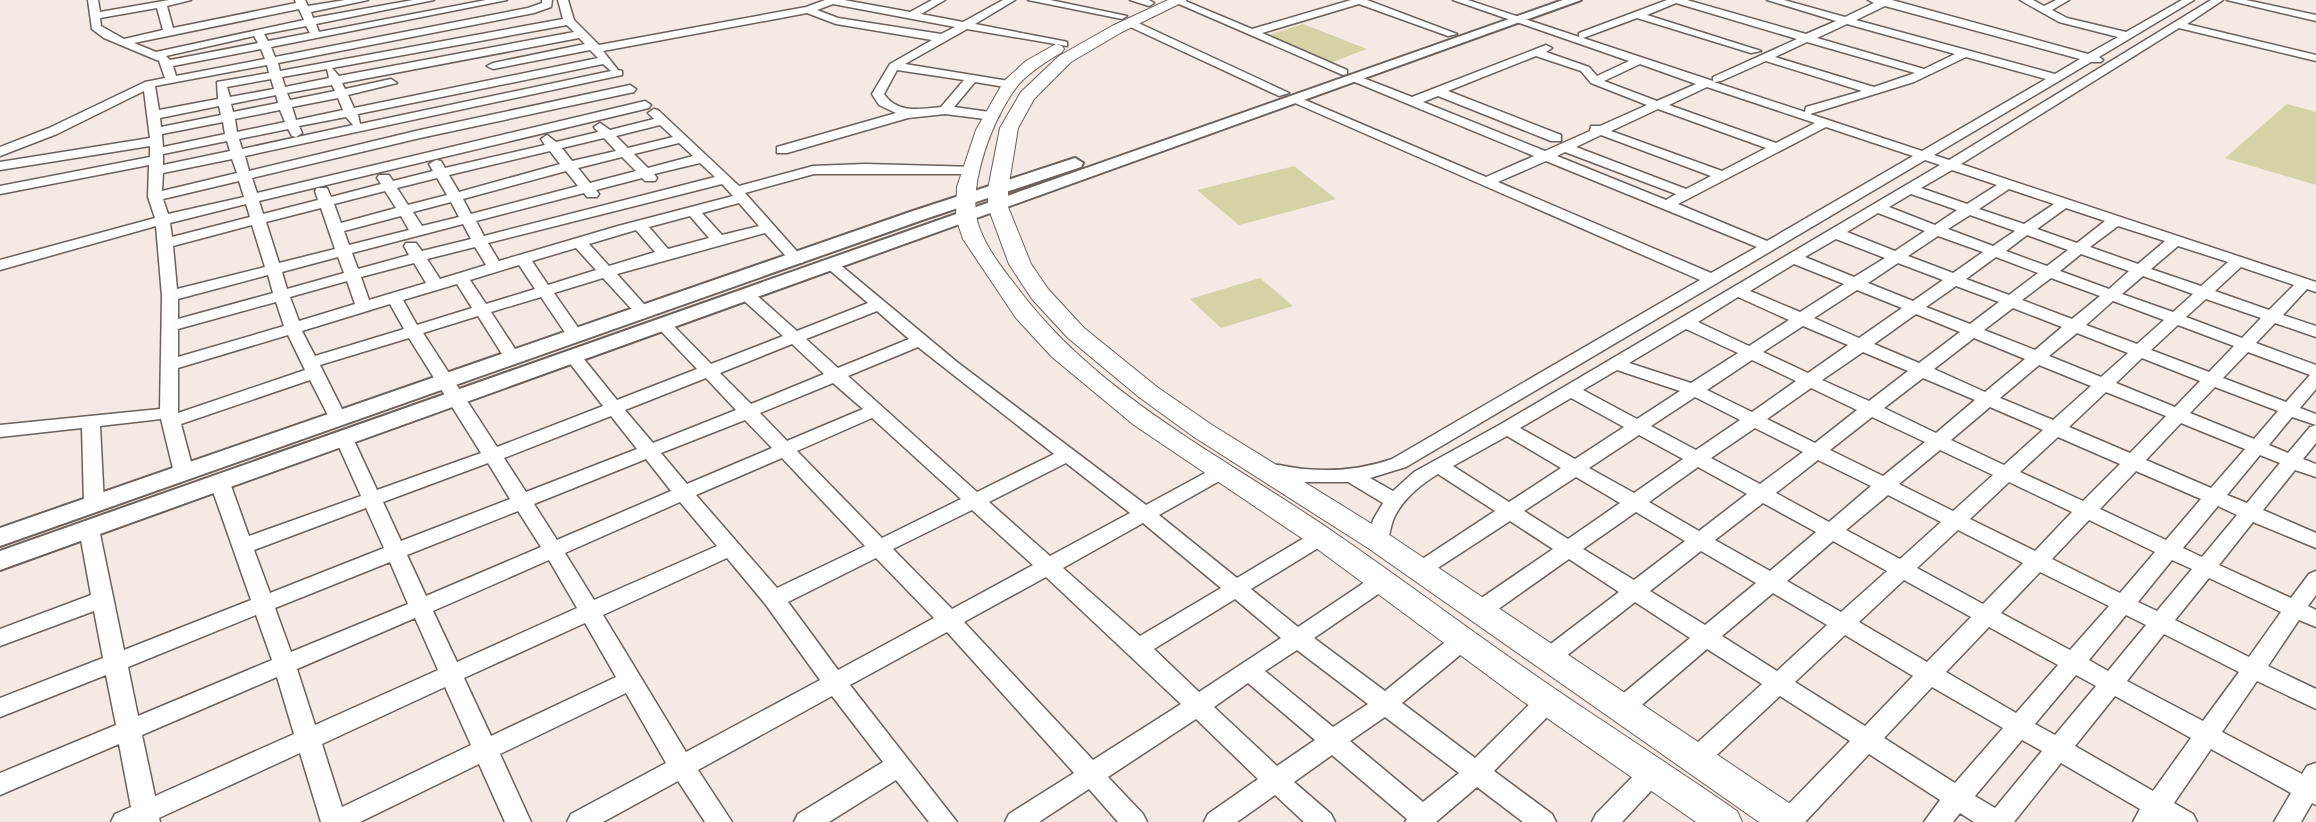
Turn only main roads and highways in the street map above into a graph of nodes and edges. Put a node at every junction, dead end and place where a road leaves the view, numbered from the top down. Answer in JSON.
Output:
{"nodes":[{"id":1,"x":1147,"y":1,"type":"edge"},
{"id":2,"x":1179,"y":1,"type":"edge"},
{"id":3,"x":1126,"y":19,"type":"junction"},
{"id":4,"x":1725,"y":822,"type":"edge"},
{"id":5,"x":1788,"y":822,"type":"edge"}],
"edges":[{"from":1,"to":3,"type":"main road"},
{"from":2,"to":3,"type":"main road"},
{"from":3,"to":4,"type":"main road"},
{"from":3,"to":5,"type":"main road"}]}
